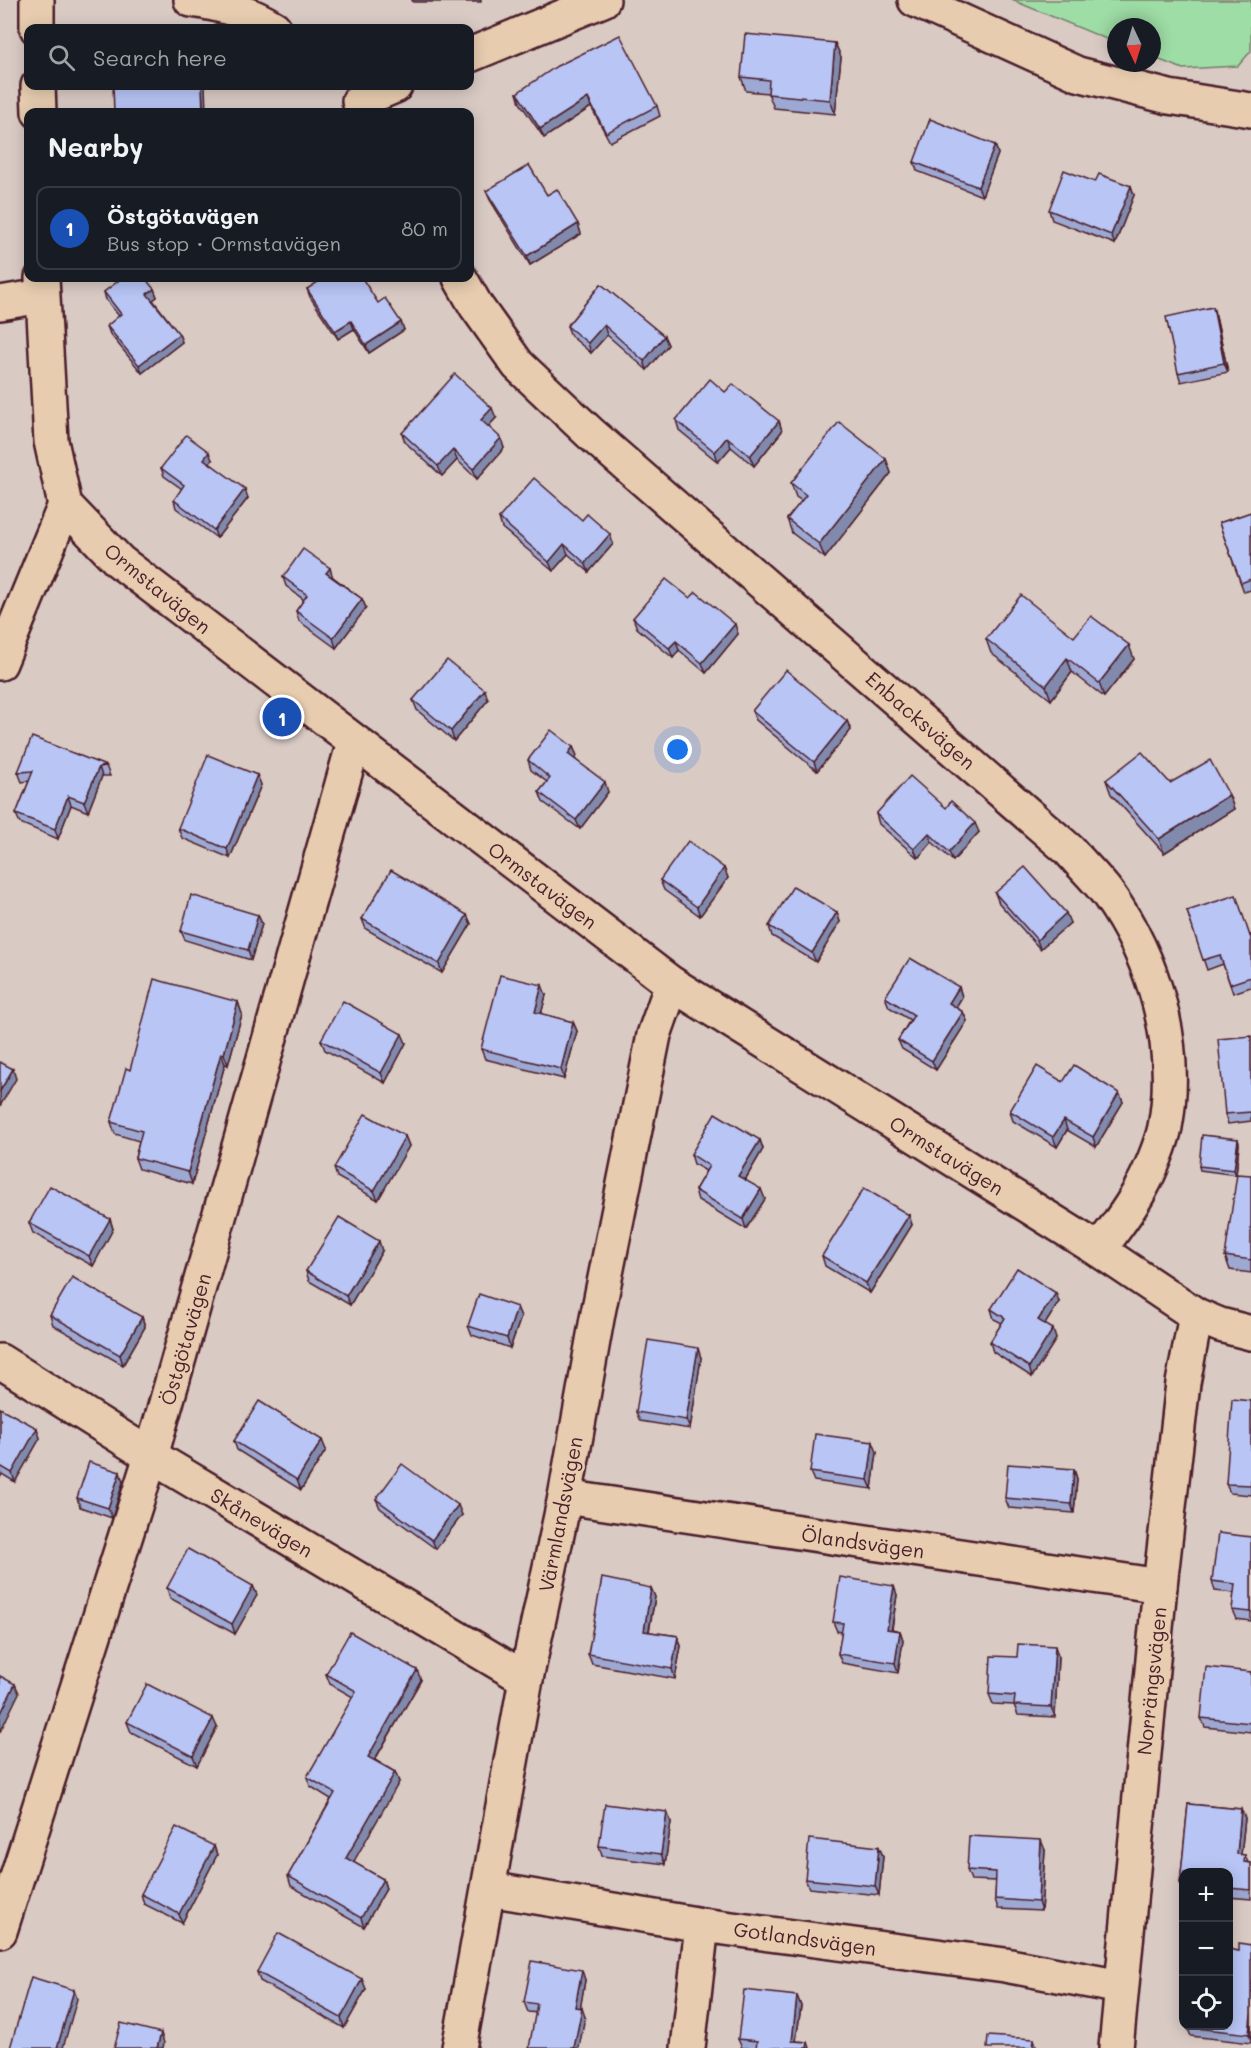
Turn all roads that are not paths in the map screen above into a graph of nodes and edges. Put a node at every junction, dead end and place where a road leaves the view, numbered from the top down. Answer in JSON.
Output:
{"nodes":[{"id":1,"x":37,"y":0,"type":"edge"},
{"id":2,"x":191,"y":0,"type":"edge"},
{"id":3,"x":603,"y":0,"type":"edge"},
{"id":4,"x":915,"y":0,"type":"edge"},
{"id":5,"x":37,"y":24,"type":"edge"},
{"id":6,"x":267,"y":24,"type":"edge"},
{"id":7,"x":474,"y":53,"type":"edge"},
{"id":8,"x":38,"y":90,"type":"edge"},
{"id":9,"x":384,"y":90,"type":"edge"},
{"id":10,"x":357,"y":100,"type":"edge"},
{"id":11,"x":39,"y":108,"type":"edge"},
{"id":12,"x":1251,"y":110,"type":"edge"},
{"id":13,"x":462,"y":282,"type":"edge"},
{"id":14,"x":42,"y":287,"type":"edge"},
{"id":15,"x":0,"y":303,"type":"edge"},
{"id":16,"x":65,"y":505,"type":"junction"},
{"id":17,"x":0,"y":663,"type":"edge"},
{"id":18,"x":354,"y":742,"type":"junction"},
{"id":19,"x":672,"y":984,"type":"junction"},
{"id":20,"x":1100,"y":1250,"type":"junction"},
{"id":21,"x":1196,"y":1315,"type":"junction"},
{"id":22,"x":1251,"y":1333,"type":"edge"},
{"id":23,"x":0,"y":1361,"type":"edge"},
{"id":24,"x":151,"y":1456,"type":"junction"},
{"id":25,"x":565,"y":1497,"type":"junction"},
{"id":26,"x":1160,"y":1586,"type":"junction"},
{"id":27,"x":526,"y":1679,"type":"junction"},
{"id":28,"x":489,"y":1889,"type":"junction"},
{"id":29,"x":702,"y":1924,"type":"junction"},
{"id":30,"x":0,"y":1931,"type":"edge"},
{"id":31,"x":1121,"y":1987,"type":"junction"},
{"id":32,"x":459,"y":2048,"type":"edge"},
{"id":33,"x":688,"y":2048,"type":"edge"},
{"id":34,"x":1116,"y":2048,"type":"edge"}],
"edges":[{"from":1,"to":5,"type":"street"},
{"from":2,"to":6,"type":"street"},
{"from":3,"to":7,"type":"street"},
{"from":4,"to":12,"type":"street"},
{"from":8,"to":11,"type":"street"},
{"from":9,"to":10,"type":"street"},
{"from":13,"to":20,"type":"street","name":"Enbacksvägen"},
{"from":14,"to":15,"type":"street"},
{"from":14,"to":16,"type":"street"},
{"from":16,"to":17,"type":"street"},
{"from":16,"to":18,"type":"street","name":"Ormstavägen"},
{"from":18,"to":19,"type":"street","name":"Ormstavägen"},
{"from":18,"to":24,"type":"street","name":"Östgötavägen"},
{"from":19,"to":20,"type":"street","name":"Ormstavägen"},
{"from":19,"to":25,"type":"street","name":"Värmlandsvägen"},
{"from":20,"to":21,"type":"street","name":"Ormstavägen"},
{"from":21,"to":22,"type":"street","name":"Ormstavägen"},
{"from":21,"to":26,"type":"street","name":"Norrängsvägen"},
{"from":23,"to":24,"type":"street","name":"Skånevägen"},
{"from":24,"to":27,"type":"street","name":"Skånevägen"},
{"from":24,"to":30,"type":"street","name":"Östgötavägen"},
{"from":25,"to":26,"type":"street","name":"Ölandsvägen"},
{"from":25,"to":27,"type":"street","name":"Värmlandsvägen"},
{"from":26,"to":31,"type":"street","name":"Norrängsvägen"},
{"from":27,"to":28,"type":"street","name":"Värmlandsvägen"},
{"from":28,"to":29,"type":"street","name":"Gotlandsvägen"},
{"from":28,"to":32,"type":"street","name":"Värmlandsvägen"},
{"from":29,"to":31,"type":"street","name":"Gotlandsvägen"},
{"from":29,"to":33,"type":"street"},
{"from":31,"to":34,"type":"street","name":"Norrängsvägen"}]}
